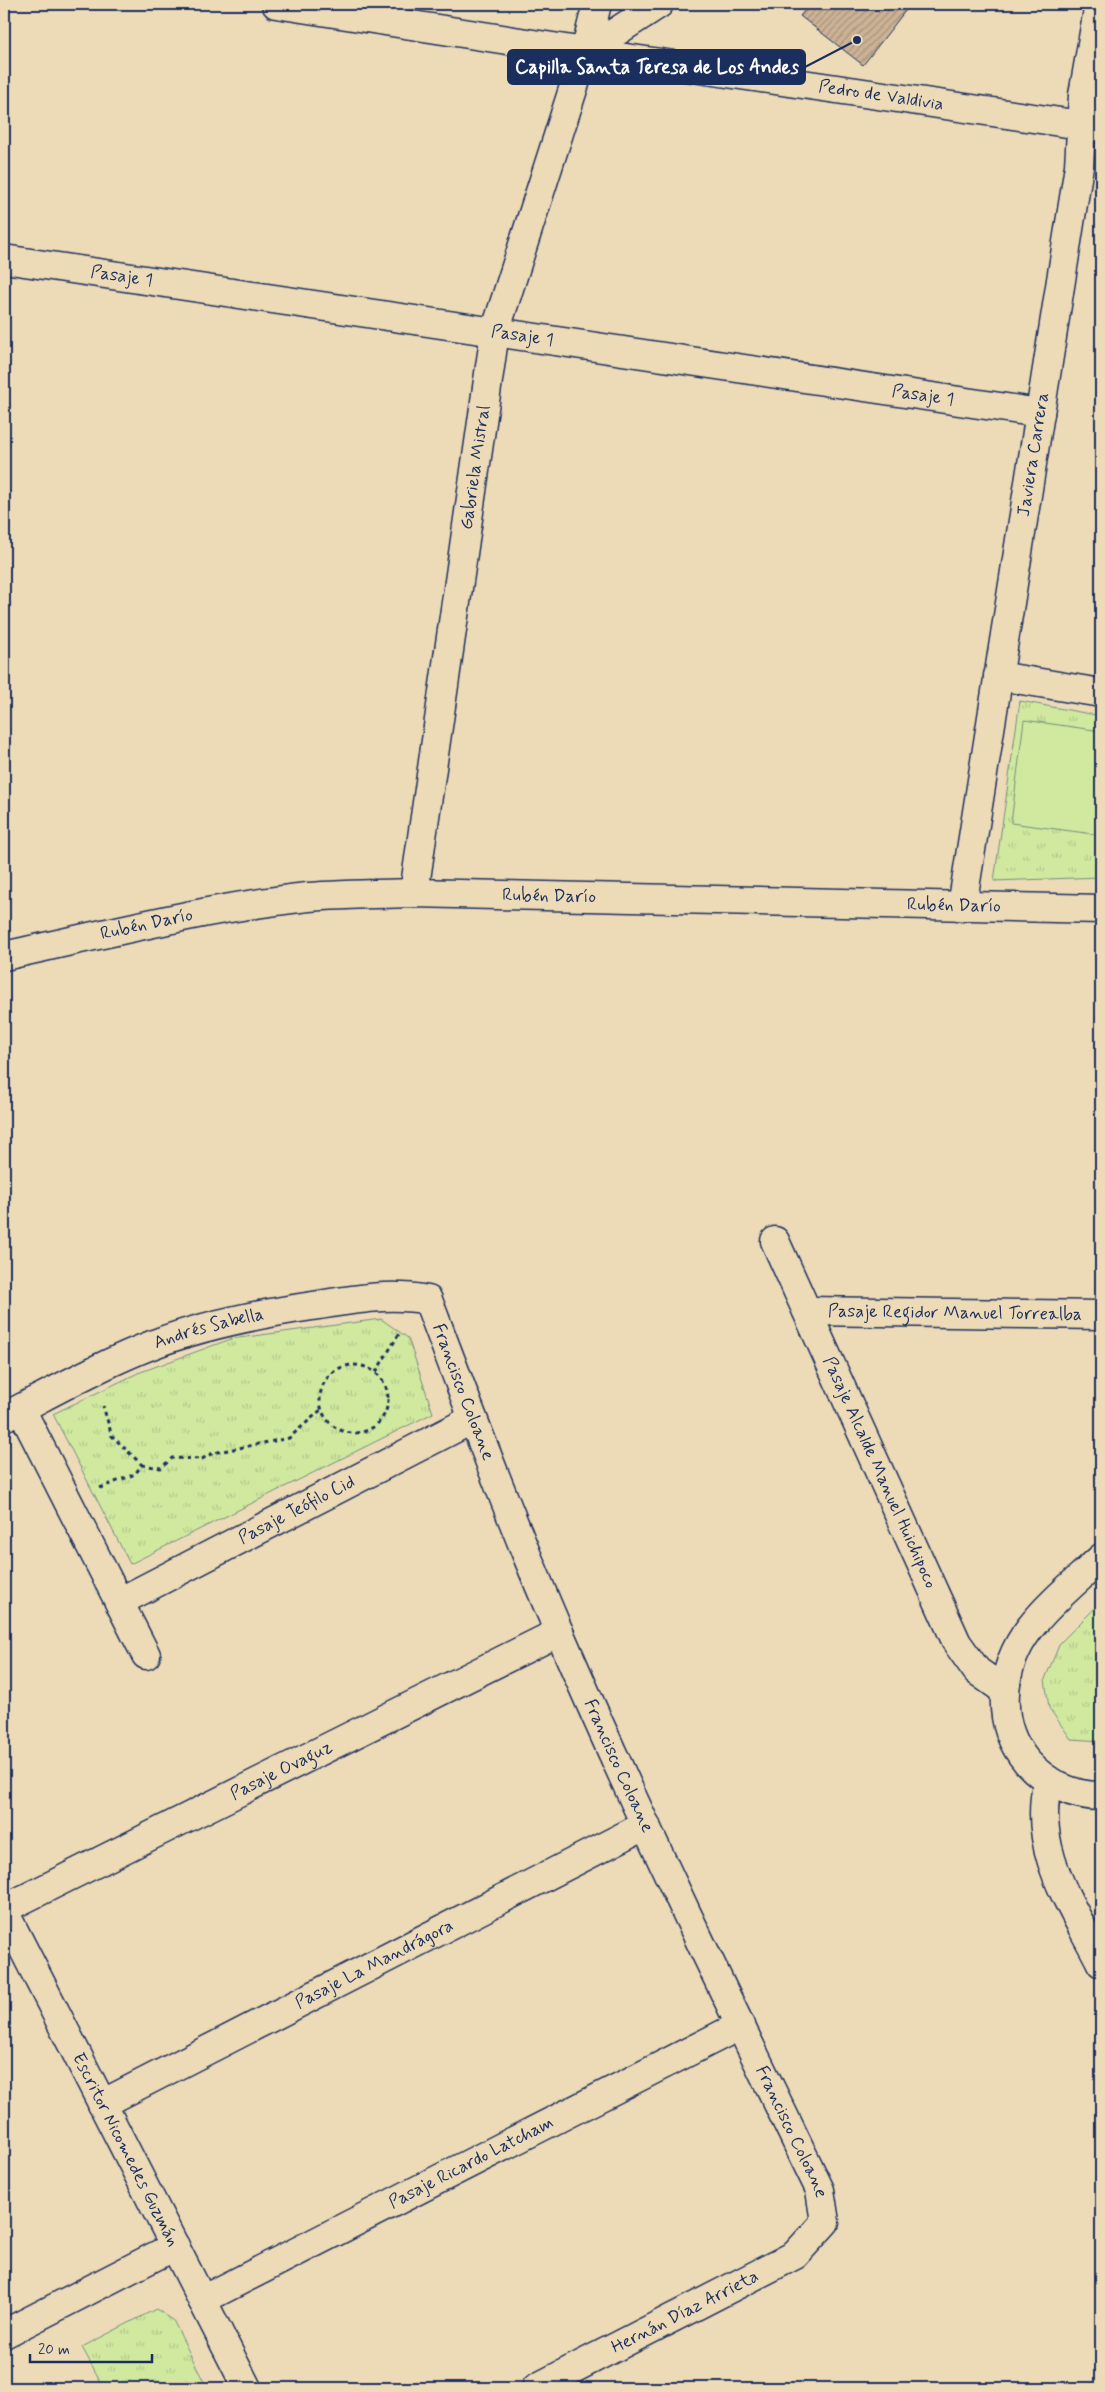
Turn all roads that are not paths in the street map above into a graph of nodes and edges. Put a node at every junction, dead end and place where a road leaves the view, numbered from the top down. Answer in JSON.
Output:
{"nodes":[{"id":1,"x":276,"y":4,"type":"edge"},
{"id":2,"x":597,"y":4,"type":"edge"},
{"id":3,"x":659,"y":4,"type":"edge"},
{"id":4,"x":1099,"y":4,"type":"edge"},
{"id":5,"x":585,"y":52,"type":"junction"},
{"id":6,"x":1091,"y":126,"type":"edge"},
{"id":7,"x":4,"y":259,"type":"edge"},
{"id":8,"x":495,"y":332,"type":"junction"},
{"id":9,"x":1040,"y":414,"type":"junction"},
{"id":10,"x":998,"y":676,"type":"junction"},
{"id":11,"x":1101,"y":693,"type":"edge"},
{"id":12,"x":414,"y":893,"type":"junction"},
{"id":13,"x":962,"y":907,"type":"junction"},
{"id":14,"x":1101,"y":909,"type":"edge"},
{"id":15,"x":4,"y":956,"type":"edge"},
{"id":16,"x":775,"y":1241,"type":"dead end"},
{"id":17,"x":428,"y":1300,"type":"joint"},
{"id":18,"x":807,"y":1311,"type":"junction"},
{"id":19,"x":1101,"y":1315,"type":"edge"},
{"id":20,"x":12,"y":1413,"type":"edge"},
{"id":21,"x":473,"y":1419,"type":"junction"},
{"id":22,"x":1101,"y":1558,"type":"edge"},
{"id":23,"x":120,"y":1602,"type":"junction"},
{"id":24,"x":559,"y":1632,"type":"junction"},
{"id":25,"x":146,"y":1655,"type":"dead end"},
{"id":26,"x":1004,"y":1690,"type":"junction"},
{"id":27,"x":1048,"y":1780,"type":"junction"},
{"id":28,"x":1101,"y":1796,"type":"edge"},
{"id":29,"x":646,"y":1825,"type":"junction"},
{"id":30,"x":4,"y":1910,"type":"edge"},
{"id":31,"x":1101,"y":1963,"type":"edge"},
{"id":32,"x":741,"y":2025,"type":"junction"},
{"id":33,"x":102,"y":2104,"type":"junction"},
{"id":34,"x":826,"y":2222,"type":"joint"},
{"id":35,"x":175,"y":2246,"type":"junction"},
{"id":36,"x":202,"y":2300,"type":"junction"},
{"id":37,"x":4,"y":2334,"type":"edge"},
{"id":38,"x":562,"y":2382,"type":"edge"},
{"id":39,"x":248,"y":2388,"type":"edge"},
{"id":40,"x":536,"y":2388,"type":"edge"}],
"edges":[{"from":1,"to":5,"type":"street","name":"Pedro de Valdivia"},
{"from":2,"to":5,"type":"street","name":"Gabriela Mistral"},
{"from":3,"to":5,"type":"street"},
{"from":4,"to":6,"type":"street","name":"Javiera Carrera"},
{"from":5,"to":6,"type":"street","name":"Pedro de Valdivia"},
{"from":5,"to":8,"type":"street","name":"Gabriela Mistral"},
{"from":6,"to":9,"type":"street","name":"Javiera Carrera"},
{"from":7,"to":8,"type":"street","name":"Pasaje 1"},
{"from":8,"to":9,"type":"street","name":"Pasaje 1"},
{"from":8,"to":12,"type":"street","name":"Gabriela Mistral"},
{"from":9,"to":10,"type":"street","name":"Javiera Carrera"},
{"from":10,"to":11,"type":"street"},
{"from":10,"to":13,"type":"street","name":"Javiera Carrera"},
{"from":12,"to":13,"type":"street","name":"Rubén Darío"},
{"from":12,"to":15,"type":"street","name":"Rubén Darío"},
{"from":13,"to":14,"type":"street","name":"Rubén Darío"},
{"from":16,"to":18,"type":"street","name":"Pasaje Alcalde Manuel Huichipoco"},
{"from":17,"to":20,"type":"street","name":"Andrés Sabella"},
{"from":17,"to":21,"type":"street","name":"Francisco Coloane"},
{"from":18,"to":19,"type":"street","name":"Pasaje Regidor Manuel Torrealba"},
{"from":18,"to":26,"type":"street","name":"Pasaje Alcalde Manuel Huichipoco"},
{"from":20,"to":23,"type":"street"},
{"from":21,"to":23,"type":"street","name":"Pasaje Teófilo Cid"},
{"from":21,"to":24,"type":"street","name":"Francisco Coloane"},
{"from":22,"to":26,"type":"street"},
{"from":23,"to":25,"type":"street"},
{"from":24,"to":29,"type":"street","name":"Francisco Coloane"},
{"from":24,"to":30,"type":"street","name":"Pasaje Ovaguz"},
{"from":26,"to":27,"type":"street"},
{"from":27,"to":28,"type":"street"},
{"from":27,"to":31,"type":"street"},
{"from":29,"to":32,"type":"street","name":"Francisco Coloane"},
{"from":29,"to":33,"type":"street","name":"Pasaje La Mandrágora"},
{"from":30,"to":33,"type":"street","name":"Escritor Nicomedes Guzmán"},
{"from":32,"to":34,"type":"street","name":"Francisco Coloane"},
{"from":32,"to":36,"type":"street","name":"Pasaje Ricardo Latcham"},
{"from":33,"to":35,"type":"street","name":"Escritor Nicomedes Guzmán"},
{"from":34,"to":38,"type":"street","name":"Hernán Díaz Arrieta"},
{"from":35,"to":36,"type":"street","name":"Escritor Nicomedes Guzmán"},
{"from":35,"to":37,"type":"street"},
{"from":36,"to":39,"type":"street","name":"Escritor Nicomedes Guzmán"},
{"from":38,"to":40,"type":"street","name":"Hernán Díaz Arrieta"}]}
